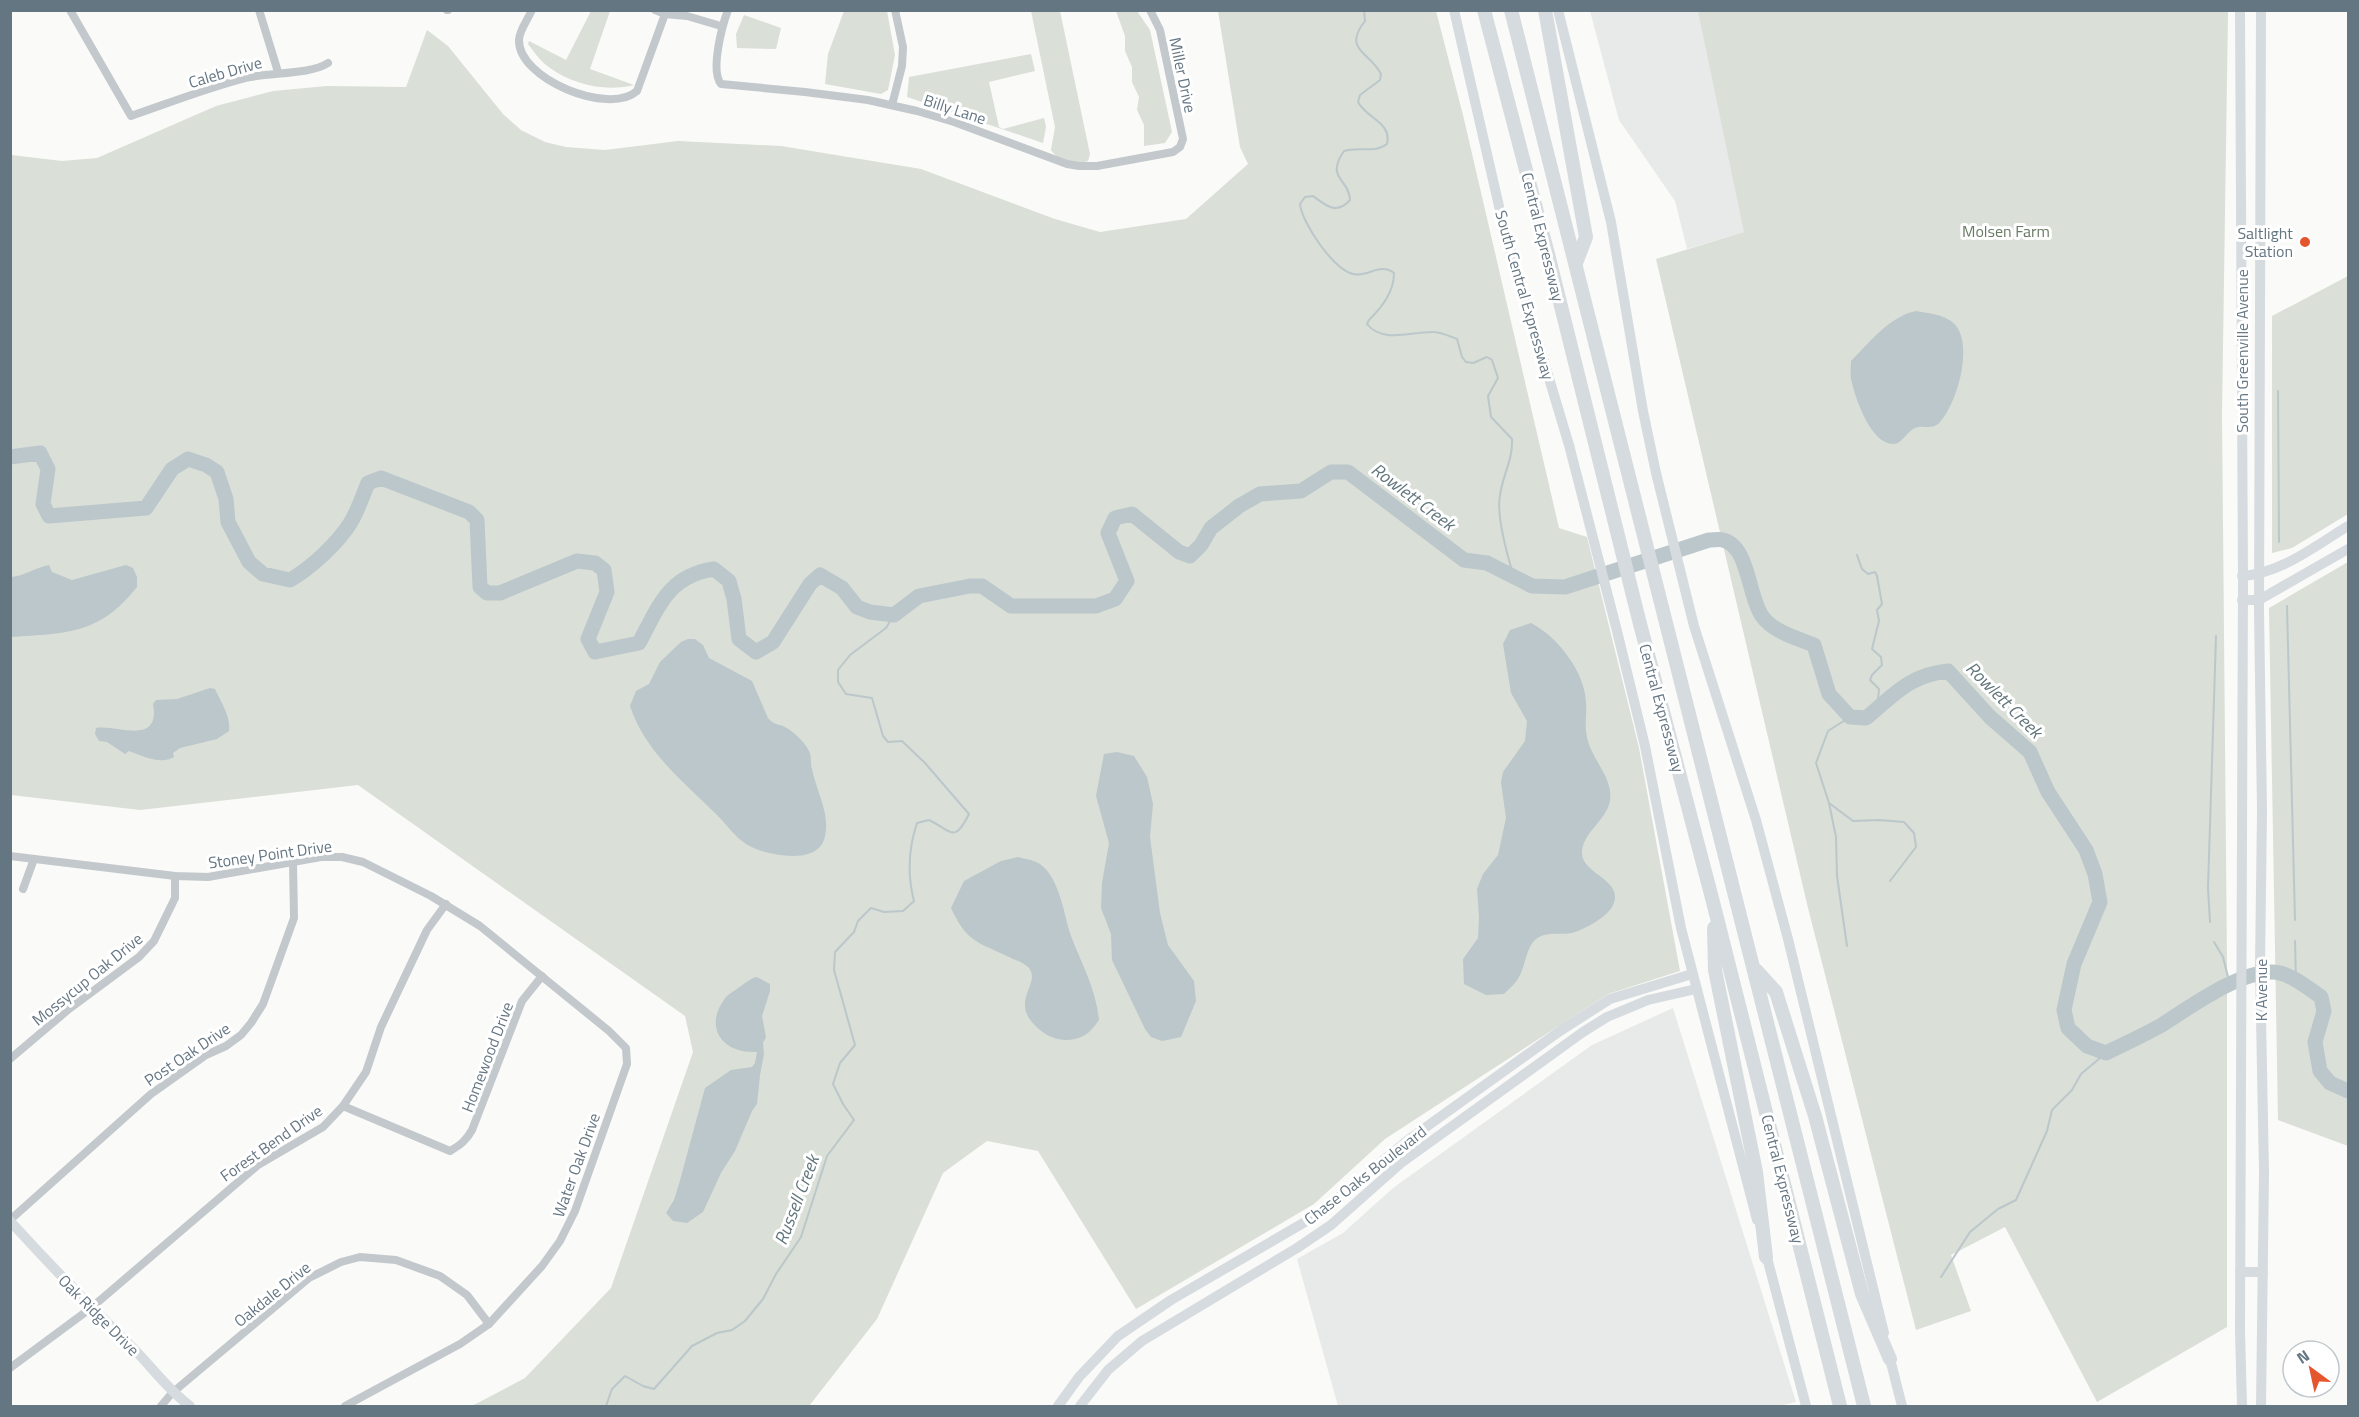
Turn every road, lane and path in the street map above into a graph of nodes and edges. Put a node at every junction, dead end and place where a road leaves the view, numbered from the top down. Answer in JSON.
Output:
{"nodes":[{"id":1,"x":70,"y":10,"type":"edge"},
{"id":2,"x":259,"y":10,"type":"edge"},
{"id":3,"x":532,"y":10,"type":"edge"},
{"id":4,"x":655,"y":10,"type":"edge"},
{"id":5,"x":728,"y":10,"type":"edge"},
{"id":6,"x":895,"y":10,"type":"edge"},
{"id":7,"x":1150,"y":10,"type":"edge"},
{"id":8,"x":1454,"y":10,"type":"edge"},
{"id":9,"x":1484,"y":10,"type":"edge"},
{"id":10,"x":1511,"y":10,"type":"edge"},
{"id":11,"x":1545,"y":10,"type":"edge"},
{"id":12,"x":1558,"y":10,"type":"edge"},
{"id":13,"x":2240,"y":10,"type":"edge"},
{"id":14,"x":2261,"y":10,"type":"edge"},
{"id":15,"x":665,"y":14,"type":"junction"},
{"id":16,"x":722,"y":27,"type":"junction"},
{"id":17,"x":2240,"y":58,"type":"junction"},
{"id":18,"x":2261,"y":58,"type":"junction"},
{"id":19,"x":328,"y":63,"type":"dead end"},
{"id":20,"x":278,"y":72,"type":"junction"},
{"id":21,"x":892,"y":105,"type":"junction"},
{"id":22,"x":1180,"y":147,"type":"joint"},
{"id":23,"x":2259,"y":256,"type":"junction"},
{"id":24,"x":2241,"y":257,"type":"junction"},
{"id":25,"x":1576,"y":263,"type":"junction"},
{"id":26,"x":2242,"y":403,"type":"junction"},
{"id":27,"x":2259,"y":403,"type":"junction"},
{"id":28,"x":2349,"y":526,"type":"edge"},
{"id":29,"x":2349,"y":549,"type":"edge"},
{"id":30,"x":2260,"y":574,"type":"junction"},
{"id":31,"x":1603,"y":578,"type":"joint"},
{"id":32,"x":2242,"y":580,"type":"junction"},
{"id":33,"x":2242,"y":600,"type":"junction"},
{"id":34,"x":2259,"y":600,"type":"junction"},
{"id":35,"x":10,"y":856,"type":"edge"},
{"id":36,"x":34,"y":859,"type":"junction"},
{"id":37,"x":293,"y":862,"type":"junction"},
{"id":38,"x":176,"y":876,"type":"junction"},
{"id":39,"x":23,"y":889,"type":"dead end"},
{"id":40,"x":1713,"y":902,"type":"junction"},
{"id":41,"x":446,"y":904,"type":"junction"},
{"id":42,"x":1753,"y":966,"type":"junction"},
{"id":43,"x":1692,"y":974,"type":"junction"},
{"id":44,"x":542,"y":976,"type":"junction"},
{"id":45,"x":1696,"y":989,"type":"junction"},
{"id":46,"x":620,"y":1041,"type":"joint"},
{"id":47,"x":1542,"y":1045,"type":"junction"},
{"id":48,"x":1550,"y":1058,"type":"junction"},
{"id":49,"x":10,"y":1059,"type":"edge"},
{"id":50,"x":343,"y":1106,"type":"junction"},
{"id":51,"x":1393,"y":1152,"type":"junction"},
{"id":52,"x":1401,"y":1163,"type":"junction"},
{"id":53,"x":10,"y":1221,"type":"edge"},
{"id":54,"x":1248,"y":1256,"type":"junction"},
{"id":55,"x":1766,"y":1257,"type":"junction"},
{"id":56,"x":1257,"y":1270,"type":"junction"},
{"id":57,"x":2240,"y":1272,"type":"junction"},
{"id":58,"x":2263,"y":1272,"type":"junction"},
{"id":59,"x":91,"y":1308,"type":"junction"},
{"id":60,"x":489,"y":1324,"type":"junction"},
{"id":61,"x":1096,"y":1358,"type":"junction"},
{"id":62,"x":1890,"y":1359,"type":"junction"},
{"id":63,"x":10,"y":1368,"type":"edge"},
{"id":64,"x":1108,"y":1370,"type":"junction"},
{"id":65,"x":172,"y":1394,"type":"junction"},
{"id":66,"x":161,"y":1407,"type":"edge"},
{"id":67,"x":190,"y":1407,"type":"edge"},
{"id":68,"x":345,"y":1407,"type":"edge"},
{"id":69,"x":1058,"y":1407,"type":"edge"},
{"id":70,"x":1080,"y":1407,"type":"edge"},
{"id":71,"x":1806,"y":1407,"type":"edge"},
{"id":72,"x":1840,"y":1407,"type":"edge"},
{"id":73,"x":1864,"y":1407,"type":"edge"},
{"id":74,"x":1902,"y":1407,"type":"edge"},
{"id":75,"x":2242,"y":1407,"type":"edge"},
{"id":76,"x":2261,"y":1407,"type":"edge"}],
"edges":[{"from":1,"to":20,"type":"street","name":"Caleb Drive"},
{"from":2,"to":20,"type":"street"},
{"from":3,"to":15,"type":"street"},
{"from":4,"to":15,"type":"street"},
{"from":5,"to":16,"type":"street"},
{"from":6,"to":21,"type":"street"},
{"from":7,"to":22,"type":"street","name":"Miller Drive"},
{"from":8,"to":31,"type":"main road","name":"South Central Expressway"},
{"from":9,"to":40,"type":"highway","name":"Central Expressway"},
{"from":10,"to":25,"type":"highway","name":"Central Expressway"},
{"from":11,"to":25,"type":"highway"},
{"from":12,"to":62,"type":"main road"},
{"from":13,"to":17,"type":"main road","name":"South Greenville Avenue"},
{"from":14,"to":18,"type":"main road","name":"South Greenville Avenue"},
{"from":15,"to":16,"type":"street"},
{"from":16,"to":21,"type":"street","name":"Billy Lane"},
{"from":17,"to":18,"type":"main road"},
{"from":17,"to":24,"type":"main road","name":"South Greenville Avenue"},
{"from":18,"to":23,"type":"main road","name":"South Greenville Avenue"},
{"from":19,"to":20,"type":"street","name":"Caleb Drive"},
{"from":21,"to":22,"type":"street","name":"Billy Lane"},
{"from":23,"to":24,"type":"main road"},
{"from":23,"to":27,"type":"main road","name":"South Greenville Avenue"},
{"from":24,"to":26,"type":"main road","name":"South Greenville Avenue"},
{"from":25,"to":42,"type":"highway","name":"Central Expressway"},
{"from":26,"to":27,"type":"main road"},
{"from":26,"to":32,"type":"main road","name":"South Greenville Avenue"},
{"from":27,"to":30,"type":"main road","name":"South Greenville Avenue"},
{"from":28,"to":30,"type":"main road"},
{"from":29,"to":34,"type":"main road"},
{"from":30,"to":32,"type":"main road"},
{"from":30,"to":34,"type":"main road","name":"K Avenue"},
{"from":31,"to":43,"type":"main road","name":"Central Expressway"},
{"from":32,"to":33,"type":"main road","name":"K Avenue"},
{"from":33,"to":34,"type":"main road"},
{"from":33,"to":57,"type":"main road","name":"K Avenue"},
{"from":34,"to":58,"type":"main road","name":"K Avenue"},
{"from":35,"to":36,"type":"street","name":"Stoney Point Drive"},
{"from":36,"to":38,"type":"street","name":"Stoney Point Drive"},
{"from":36,"to":39,"type":"street"},
{"from":37,"to":38,"type":"street","name":"Stoney Point Drive"},
{"from":37,"to":41,"type":"street","name":"Stoney Point Drive"},
{"from":37,"to":53,"type":"street","name":"Post Oak Drive"},
{"from":38,"to":49,"type":"street","name":"Mossycup Oak Drive"},
{"from":40,"to":55,"type":"highway"},
{"from":40,"to":72,"type":"highway","name":"Central Expressway"},
{"from":41,"to":44,"type":"street","name":"Stoney Point Drive"},
{"from":41,"to":50,"type":"street","name":"Forest Bend Drive"},
{"from":42,"to":62,"type":"highway"},
{"from":42,"to":73,"type":"highway","name":"Central Expressway"},
{"from":43,"to":45,"type":"main road","name":"Central Expressway"},
{"from":43,"to":47,"type":"main road","name":"Chase Oaks Boulevard"},
{"from":44,"to":46,"type":"street","name":"Stoney Point Drive"},
{"from":44,"to":50,"type":"street","name":"Homewood Drive"},
{"from":45,"to":48,"type":"main road","name":"Chase Oaks Boulevard"},
{"from":45,"to":55,"type":"main road","name":"Central Expressway"},
{"from":46,"to":60,"type":"street","name":"Water Oak Drive"},
{"from":47,"to":48,"type":"main road"},
{"from":47,"to":51,"type":"main road","name":"Chase Oaks Boulevard"},
{"from":48,"to":52,"type":"main road","name":"Chase Oaks Boulevard"},
{"from":50,"to":59,"type":"street","name":"Forest Bend Drive"},
{"from":51,"to":52,"type":"main road"},
{"from":51,"to":54,"type":"main road","name":"Chase Oaks Boulevard"},
{"from":52,"to":56,"type":"main road","name":"Chase Oaks Boulevard"},
{"from":53,"to":59,"type":"main road","name":"Oak Ridge Drive"},
{"from":54,"to":56,"type":"main road"},
{"from":54,"to":61,"type":"main road","name":"Chase Oaks Boulevard"},
{"from":55,"to":71,"type":"main road","name":"Central Expressway"},
{"from":56,"to":64,"type":"main road","name":"Chase Oaks Boulevard"},
{"from":57,"to":58,"type":"main road"},
{"from":57,"to":75,"type":"main road","name":"K Avenue"},
{"from":58,"to":76,"type":"main road","name":"K Avenue"},
{"from":59,"to":63,"type":"street","name":"Forest Bend Drive"},
{"from":59,"to":65,"type":"main road","name":"Oak Ridge Drive"},
{"from":60,"to":65,"type":"street","name":"Oakdale Drive"},
{"from":60,"to":68,"type":"street","name":"Water Oak Drive"},
{"from":61,"to":64,"type":"main road"},
{"from":61,"to":69,"type":"main road","name":"Chase Oaks Boulevard"},
{"from":62,"to":74,"type":"main road"},
{"from":64,"to":70,"type":"main road","name":"Chase Oaks Boulevard"},
{"from":65,"to":66,"type":"street","name":"Oakdale Drive"},
{"from":65,"to":67,"type":"main road","name":"Oak Ridge Drive"}]}
